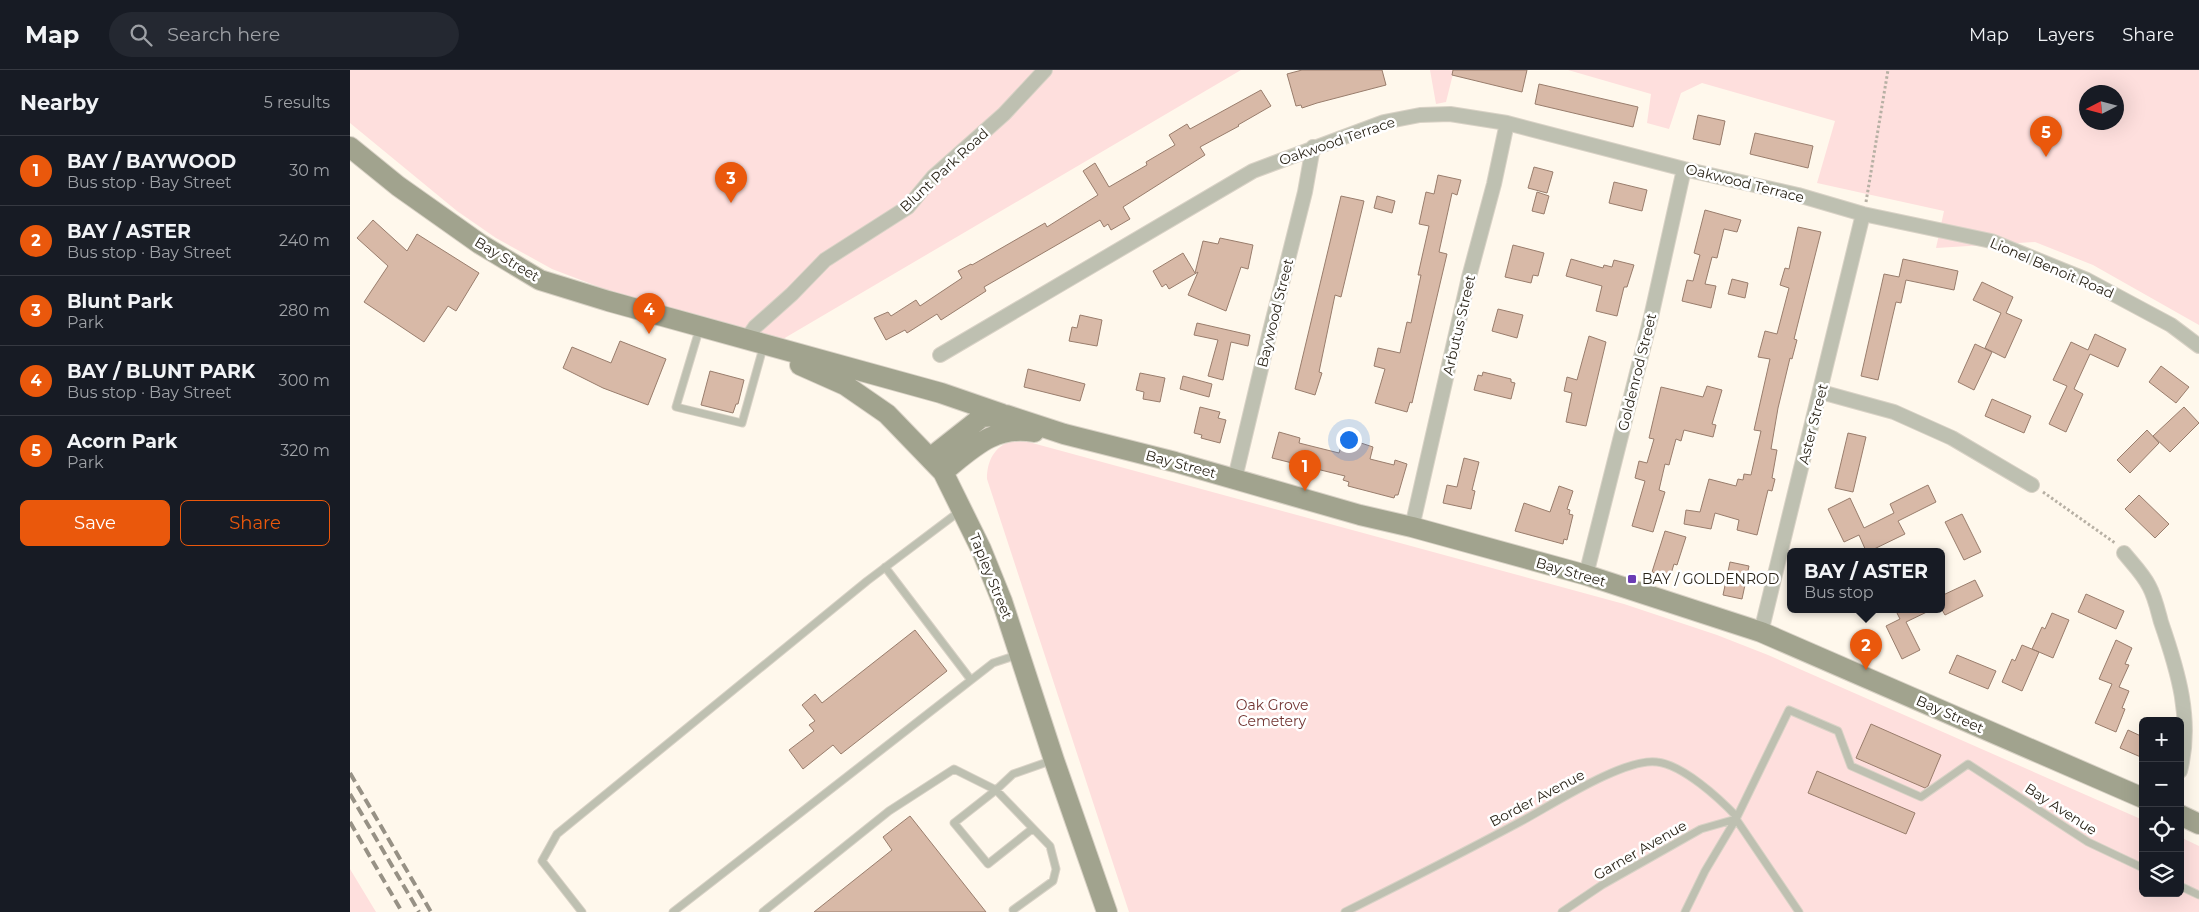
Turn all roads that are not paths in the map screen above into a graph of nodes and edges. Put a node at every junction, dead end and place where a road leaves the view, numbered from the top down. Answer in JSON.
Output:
{"nodes":[{"id":1,"x":1045,"y":70,"type":"edge"},
{"id":2,"x":1507,"y":123,"type":"junction"},
{"id":3,"x":350,"y":147,"type":"edge"},
{"id":4,"x":1313,"y":147,"type":"junction"},
{"id":5,"x":1684,"y":169,"type":"junction"},
{"id":6,"x":1864,"y":214,"type":"junction"},
{"id":7,"x":700,"y":327,"type":"junction"},
{"id":8,"x":754,"y":344,"type":"junction"},
{"id":9,"x":2199,"y":346,"type":"edge"},
{"id":10,"x":940,"y":355,"type":"dead end"},
{"id":11,"x":1820,"y":392,"type":"junction"},
{"id":12,"x":1006,"y":415,"type":"junction"},
{"id":13,"x":1064,"y":434,"type":"junction"},
{"id":14,"x":937,"y":465,"type":"junction"},
{"id":15,"x":1235,"y":478,"type":"junction"},
{"id":16,"x":2032,"y":485,"type":"road end"},
{"id":17,"x":962,"y":510,"type":"junction"},
{"id":18,"x":1412,"y":527,"type":"junction"},
{"id":19,"x":2124,"y":553,"type":"road end"},
{"id":20,"x":885,"y":567,"type":"junction"},
{"id":21,"x":1586,"y":575,"type":"junction"},
{"id":22,"x":1761,"y":632,"type":"junction"},
{"id":23,"x":1020,"y":654,"type":"junction"},
{"id":24,"x":971,"y":680,"type":"junction"},
{"id":25,"x":1054,"y":760,"type":"junction"},
{"id":26,"x":2182,"y":762,"type":"edge"},
{"id":27,"x":996,"y":790,"type":"junction"},
{"id":28,"x":2139,"y":796,"type":"edge"},
{"id":29,"x":2184,"y":817,"type":"edge"},
{"id":30,"x":1736,"y":818,"type":"junction"},
{"id":31,"x":2199,"y":824,"type":"edge"},
{"id":32,"x":1032,"y":829,"type":"junction"},
{"id":33,"x":2139,"y":866,"type":"edge"},
{"id":34,"x":2184,"y":888,"type":"edge"},
{"id":35,"x":2199,"y":895,"type":"edge"},
{"id":36,"x":1013,"y":910,"type":"dead end"},
{"id":37,"x":582,"y":912,"type":"edge"},
{"id":38,"x":673,"y":912,"type":"edge"},
{"id":39,"x":763,"y":912,"type":"edge"},
{"id":40,"x":1107,"y":912,"type":"edge"},
{"id":41,"x":1345,"y":912,"type":"edge"},
{"id":42,"x":1562,"y":912,"type":"edge"},
{"id":43,"x":1685,"y":912,"type":"edge"},
{"id":44,"x":1799,"y":912,"type":"edge"}],
"edges":[{"from":1,"to":8,"type":"street","name":"Blunt Park Road"},
{"from":2,"to":4,"type":"street","name":"Oakwood Terrace"},
{"from":2,"to":5,"type":"street","name":"Oakwood Terrace"},
{"from":2,"to":18,"type":"street","name":"Arbutus Street"},
{"from":3,"to":7,"type":"main road","name":"Bay Street"},
{"from":4,"to":10,"type":"street","name":"Oakwood Terrace"},
{"from":4,"to":15,"type":"street","name":"Baywood Street"},
{"from":5,"to":6,"type":"street","name":"Oakwood Terrace"},
{"from":5,"to":21,"type":"street","name":"Goldenrod Street"},
{"from":6,"to":9,"type":"street","name":"Lionel Benoit Road"},
{"from":6,"to":11,"type":"street","name":"Aster Street"},
{"from":7,"to":8,"type":"main road","name":"Bay Street"},
{"from":7,"to":8,"type":"lane"},
{"from":8,"to":12,"type":"main road"},
{"from":8,"to":14,"type":"main road","name":"Tapley Street"},
{"from":11,"to":16,"type":"street"},
{"from":11,"to":22,"type":"street","name":"Aster Street"},
{"from":12,"to":13,"type":"main road","name":"Bay Street"},
{"from":12,"to":14,"type":"main road","name":"Bay Street"},
{"from":13,"to":14,"type":"main road","name":"Bay Street"},
{"from":13,"to":15,"type":"main road","name":"Bay Street"},
{"from":14,"to":17,"type":"main road","name":"Tapley Street"},
{"from":15,"to":18,"type":"main road","name":"Bay Street"},
{"from":17,"to":20,"type":"lane"},
{"from":17,"to":23,"type":"main road","name":"Tapley Street"},
{"from":18,"to":21,"type":"main road","name":"Bay Street"},
{"from":19,"to":26,"type":"street"},
{"from":20,"to":24,"type":"lane"},
{"from":20,"to":37,"type":"lane"},
{"from":21,"to":22,"type":"main road","name":"Bay Street"},
{"from":22,"to":28,"type":"main road","name":"Bay Street"},
{"from":23,"to":24,"type":"lane"},
{"from":23,"to":25,"type":"main road","name":"Tapley Street"},
{"from":24,"to":38,"type":"lane"},
{"from":25,"to":27,"type":"lane"},
{"from":25,"to":40,"type":"main road","name":"Tapley Street"},
{"from":27,"to":32,"type":"lane"},
{"from":27,"to":32,"type":"lane"},
{"from":27,"to":39,"type":"lane"},
{"from":29,"to":31,"type":"main road"},
{"from":30,"to":33,"type":"lane","name":"Bay Avenue"},
{"from":30,"to":41,"type":"lane","name":"Border Avenue"},
{"from":30,"to":42,"type":"lane","name":"Garner Avenue"},
{"from":30,"to":43,"type":"lane"},
{"from":30,"to":44,"type":"lane","name":"Border Avenue"},
{"from":32,"to":36,"type":"lane"},
{"from":34,"to":35,"type":"lane"}]}
